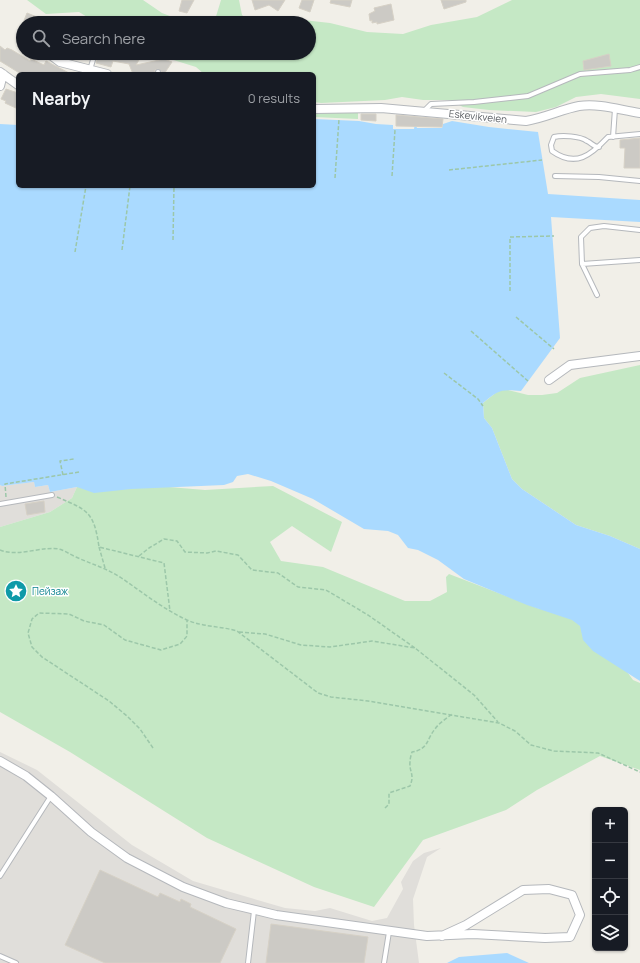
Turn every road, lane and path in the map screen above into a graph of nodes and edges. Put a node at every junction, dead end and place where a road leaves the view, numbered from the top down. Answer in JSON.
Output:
{"nodes":[{"id":1,"x":57,"y":60,"type":"edge"},
{"id":2,"x":93,"y":60,"type":"edge"},
{"id":3,"x":640,"y":66,"type":"edge"},
{"id":4,"x":90,"y":70,"type":"junction"},
{"id":5,"x":98,"y":72,"type":"edge"},
{"id":6,"x":1,"y":73,"type":"edge"},
{"id":7,"x":16,"y":84,"type":"edge"},
{"id":8,"x":0,"y":86,"type":"edge"},
{"id":9,"x":615,"y":108,"type":"junction"},
{"id":10,"x":316,"y":109,"type":"edge"},
{"id":11,"x":424,"y":110,"type":"junction"},
{"id":12,"x":640,"y":114,"type":"edge"},
{"id":13,"x":339,"y":120,"type":"dead end"},
{"id":14,"x":395,"y":130,"type":"dead end"},
{"id":15,"x":640,"y":134,"type":"edge"},
{"id":16,"x":613,"y":137,"type":"junction"},
{"id":17,"x":599,"y":147,"type":"junction"},
{"id":18,"x":542,"y":160,"type":"dead end"},
{"id":19,"x":449,"y":170,"type":"dead end"},
{"id":20,"x":392,"y":176,"type":"dead end"},
{"id":21,"x":555,"y":176,"type":"dead end"},
{"id":22,"x":336,"y":178,"type":"dead end"},
{"id":23,"x":640,"y":181,"type":"edge"},
{"id":24,"x":86,"y":188,"type":"edge"},
{"id":25,"x":130,"y":188,"type":"edge"},
{"id":26,"x":174,"y":188,"type":"edge"},
{"id":27,"x":640,"y":230,"type":"edge"},
{"id":28,"x":554,"y":236,"type":"dead end"},
{"id":29,"x":173,"y":240,"type":"dead end"},
{"id":30,"x":122,"y":250,"type":"dead end"},
{"id":31,"x":75,"y":252,"type":"dead end"},
{"id":32,"x":640,"y":260,"type":"edge"},
{"id":33,"x":582,"y":264,"type":"junction"},
{"id":34,"x":510,"y":291,"type":"dead end"},
{"id":35,"x":597,"y":295,"type":"dead end"},
{"id":36,"x":516,"y":318,"type":"dead end"},
{"id":37,"x":471,"y":331,"type":"dead end"},
{"id":38,"x":554,"y":349,"type":"dead end"},
{"id":39,"x":640,"y":356,"type":"edge"},
{"id":40,"x":444,"y":373,"type":"dead end"},
{"id":41,"x":549,"y":380,"type":"dead end"},
{"id":42,"x":528,"y":381,"type":"dead end"},
{"id":43,"x":483,"y":406,"type":"dead end"},
{"id":44,"x":74,"y":459,"type":"dead end"},
{"id":45,"x":79,"y":472,"type":"dead end"},
{"id":46,"x":63,"y":475,"type":"junction"},
{"id":47,"x":52,"y":495,"type":"joint"},
{"id":48,"x":6,"y":503,"type":"junction"},
{"id":49,"x":0,"y":504,"type":"edge"},
{"id":50,"x":99,"y":547,"type":"junction"},
{"id":51,"x":0,"y":550,"type":"edge"},
{"id":52,"x":139,"y":556,"type":"junction"},
{"id":53,"x":105,"y":569,"type":"junction"},
{"id":54,"x":170,"y":611,"type":"junction"},
{"id":55,"x":187,"y":620,"type":"junction"},
{"id":56,"x":237,"y":632,"type":"junction"},
{"id":57,"x":415,"y":648,"type":"junction"},
{"id":58,"x":452,"y":714,"type":"junction"},
{"id":59,"x":499,"y":723,"type":"junction"},
{"id":60,"x":153,"y":748,"type":"dead end"},
{"id":61,"x":0,"y":761,"type":"edge"},
{"id":62,"x":640,"y":772,"type":"edge"},
{"id":63,"x":51,"y":796,"type":"junction"},
{"id":64,"x":385,"y":808,"type":"dead end"},
{"id":65,"x":0,"y":876,"type":"edge"},
{"id":66,"x":254,"y":911,"type":"junction"},
{"id":67,"x":389,"y":932,"type":"junction"},
{"id":68,"x":442,"y":936,"type":"junction"},
{"id":69,"x":0,"y":956,"type":"edge"},
{"id":70,"x":16,"y":963,"type":"edge"},
{"id":71,"x":248,"y":963,"type":"edge"},
{"id":72,"x":384,"y":963,"type":"edge"}],
"edges":[{"from":1,"to":4,"type":"street"},
{"from":2,"to":4,"type":"lane"},
{"from":3,"to":11,"type":"lane"},
{"from":4,"to":5,"type":"street"},
{"from":6,"to":7,"type":"street"},
{"from":6,"to":8,"type":"street"},
{"from":9,"to":11,"type":"street","name":"Eskevikveien"},
{"from":9,"to":12,"type":"street","name":"Eskevikveien"},
{"from":9,"to":16,"type":"lane"},
{"from":10,"to":11,"type":"street","name":"Eskevikveien"},
{"from":13,"to":22,"type":"path"},
{"from":14,"to":20,"type":"path"},
{"from":15,"to":16,"type":"lane"},
{"from":16,"to":17,"type":"lane"},
{"from":17,"to":17,"type":"lane"},
{"from":18,"to":19,"type":"path"},
{"from":21,"to":23,"type":"lane"},
{"from":24,"to":31,"type":"path"},
{"from":25,"to":30,"type":"path"},
{"from":26,"to":29,"type":"path"},
{"from":27,"to":33,"type":"lane"},
{"from":28,"to":34,"type":"path"},
{"from":32,"to":33,"type":"lane"},
{"from":33,"to":35,"type":"lane"},
{"from":36,"to":38,"type":"path"},
{"from":37,"to":42,"type":"path"},
{"from":39,"to":41,"type":"street"},
{"from":40,"to":43,"type":"path"},
{"from":44,"to":46,"type":"path"},
{"from":45,"to":46,"type":"path"},
{"from":46,"to":48,"type":"path"},
{"from":47,"to":48,"type":"lane"},
{"from":47,"to":50,"type":"path"},
{"from":48,"to":49,"type":"lane"},
{"from":50,"to":52,"type":"path"},
{"from":50,"to":53,"type":"path"},
{"from":51,"to":53,"type":"path"},
{"from":52,"to":54,"type":"path"},
{"from":52,"to":57,"type":"path"},
{"from":53,"to":54,"type":"path"},
{"from":54,"to":55,"type":"path"},
{"from":55,"to":56,"type":"path"},
{"from":55,"to":60,"type":"path"},
{"from":56,"to":57,"type":"path"},
{"from":56,"to":58,"type":"path"},
{"from":57,"to":59,"type":"path"},
{"from":58,"to":59,"type":"path"},
{"from":58,"to":64,"type":"path"},
{"from":59,"to":62,"type":"path"},
{"from":61,"to":63,"type":"street"},
{"from":63,"to":65,"type":"lane"},
{"from":63,"to":66,"type":"street"},
{"from":66,"to":67,"type":"street"},
{"from":66,"to":71,"type":"lane"},
{"from":67,"to":68,"type":"street"},
{"from":67,"to":72,"type":"lane"},
{"from":68,"to":68,"type":"street"},
{"from":69,"to":70,"type":"lane"}]}
